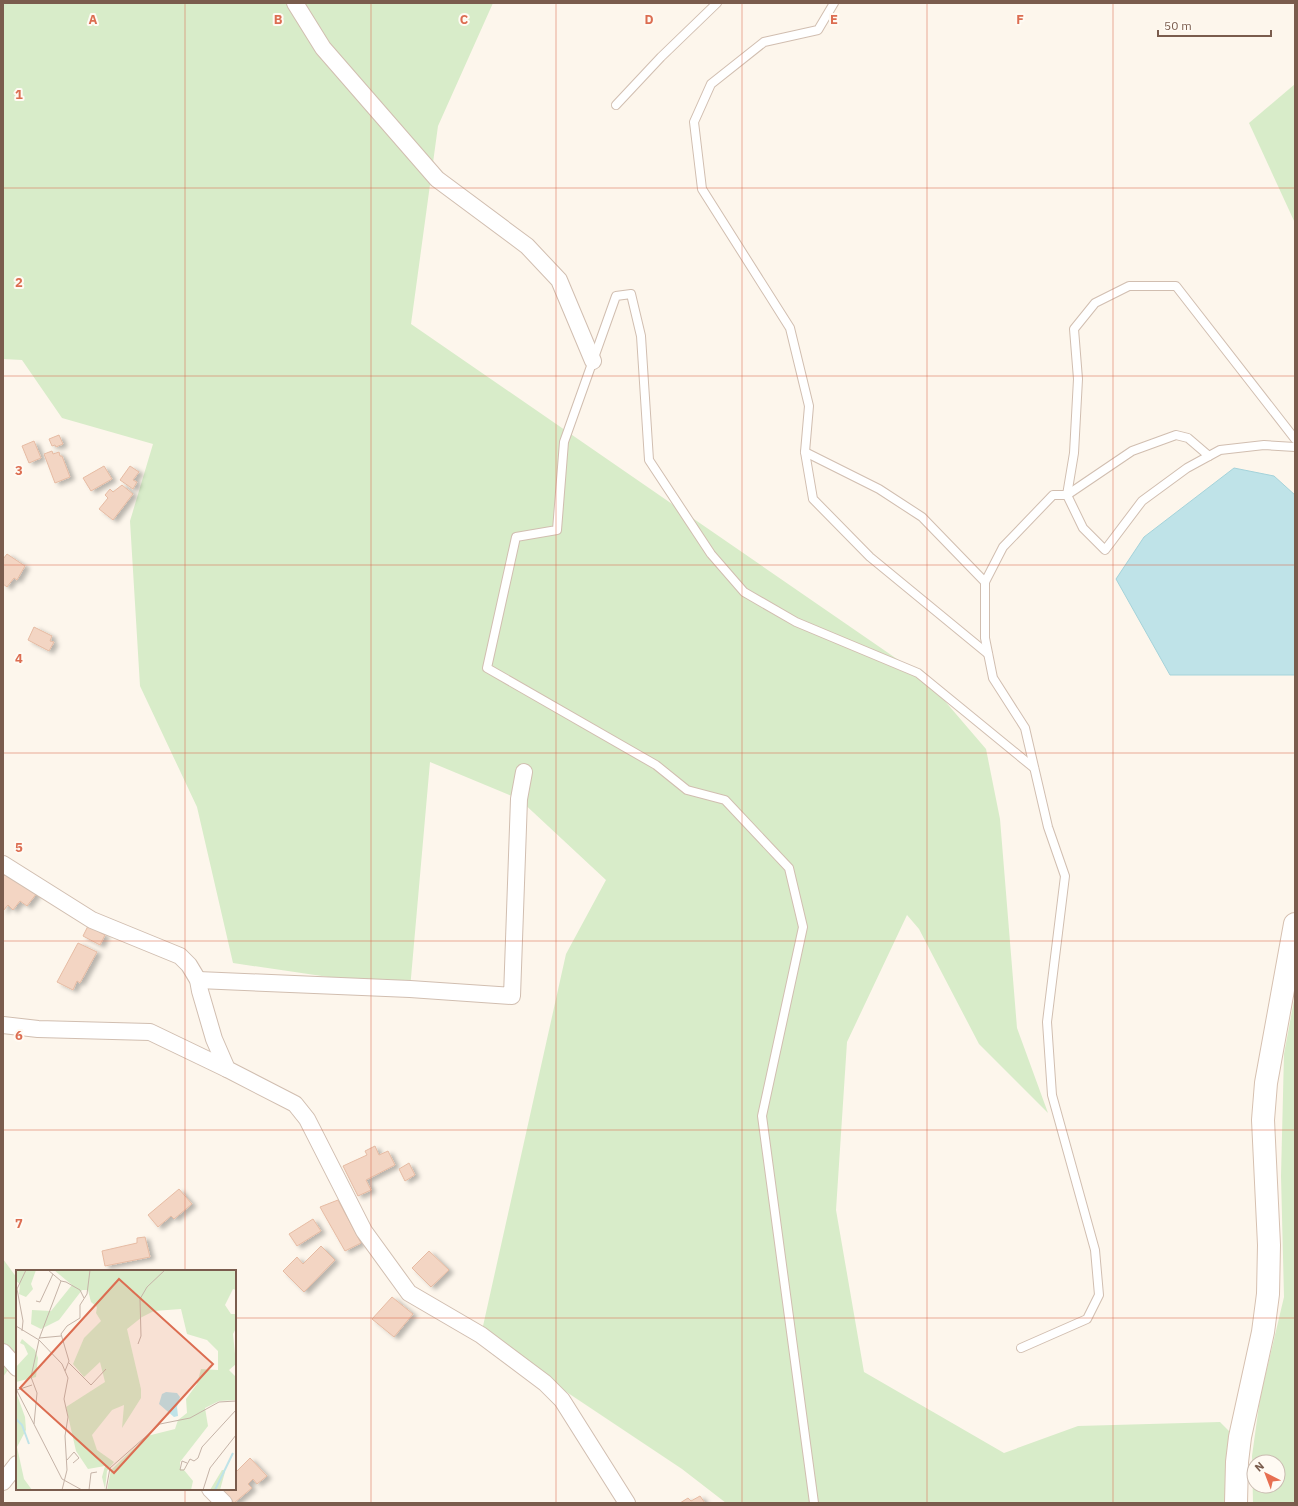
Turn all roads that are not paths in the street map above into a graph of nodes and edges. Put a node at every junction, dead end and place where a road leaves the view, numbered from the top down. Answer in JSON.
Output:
{"nodes":[{"id":1,"x":295,"y":3,"type":"edge"},
{"id":2,"x":716,"y":3,"type":"edge"},
{"id":3,"x":834,"y":3,"type":"edge"},
{"id":4,"x":616,"y":105,"type":"dead end"},
{"id":5,"x":593,"y":361,"type":"junction"},
{"id":6,"x":1295,"y":439,"type":"edge"},
{"id":7,"x":1295,"y":447,"type":"edge"},
{"id":8,"x":805,"y":452,"type":"junction"},
{"id":9,"x":1209,"y":456,"type":"junction"},
{"id":10,"x":1067,"y":494,"type":"junction"},
{"id":11,"x":985,"y":582,"type":"junction"},
{"id":12,"x":988,"y":654,"type":"junction"},
{"id":13,"x":1034,"y":768,"type":"junction"},
{"id":14,"x":524,"y":772,"type":"dead end"},
{"id":15,"x":3,"y":864,"type":"edge"},
{"id":16,"x":1295,"y":924,"type":"edge"},
{"id":17,"x":198,"y":980,"type":"junction"},
{"id":18,"x":3,"y":1025,"type":"edge"},
{"id":19,"x":227,"y":1069,"type":"junction"},
{"id":20,"x":1021,"y":1348,"type":"dead end"},
{"id":21,"x":3,"y":1352,"type":"edge"},
{"id":22,"x":16,"y":1367,"type":"edge"},
{"id":23,"x":16,"y":1465,"type":"edge"},
{"id":24,"x":3,"y":1482,"type":"edge"},
{"id":25,"x":211,"y":1490,"type":"edge"},
{"id":26,"x":224,"y":1503,"type":"edge"},
{"id":27,"x":627,"y":1503,"type":"edge"},
{"id":28,"x":814,"y":1503,"type":"edge"},
{"id":29,"x":1236,"y":1503,"type":"edge"}],
"edges":[{"from":1,"to":5,"type":"street"},
{"from":2,"to":4,"type":"lane"},
{"from":3,"to":8,"type":"lane"},
{"from":5,"to":13,"type":"lane"},
{"from":5,"to":28,"type":"lane"},
{"from":6,"to":10,"type":"lane"},
{"from":7,"to":9,"type":"lane"},
{"from":8,"to":11,"type":"lane"},
{"from":8,"to":12,"type":"lane"},
{"from":9,"to":10,"type":"lane"},
{"from":9,"to":10,"type":"lane"},
{"from":10,"to":11,"type":"lane"},
{"from":11,"to":12,"type":"lane"},
{"from":12,"to":13,"type":"lane"},
{"from":13,"to":20,"type":"lane"},
{"from":14,"to":17,"type":"street"},
{"from":15,"to":17,"type":"street"},
{"from":16,"to":29,"type":"street"},
{"from":17,"to":19,"type":"street"},
{"from":18,"to":19,"type":"street"},
{"from":19,"to":27,"type":"street"},
{"from":21,"to":22,"type":"street"},
{"from":23,"to":24,"type":"street"},
{"from":25,"to":26,"type":"street"}]}
